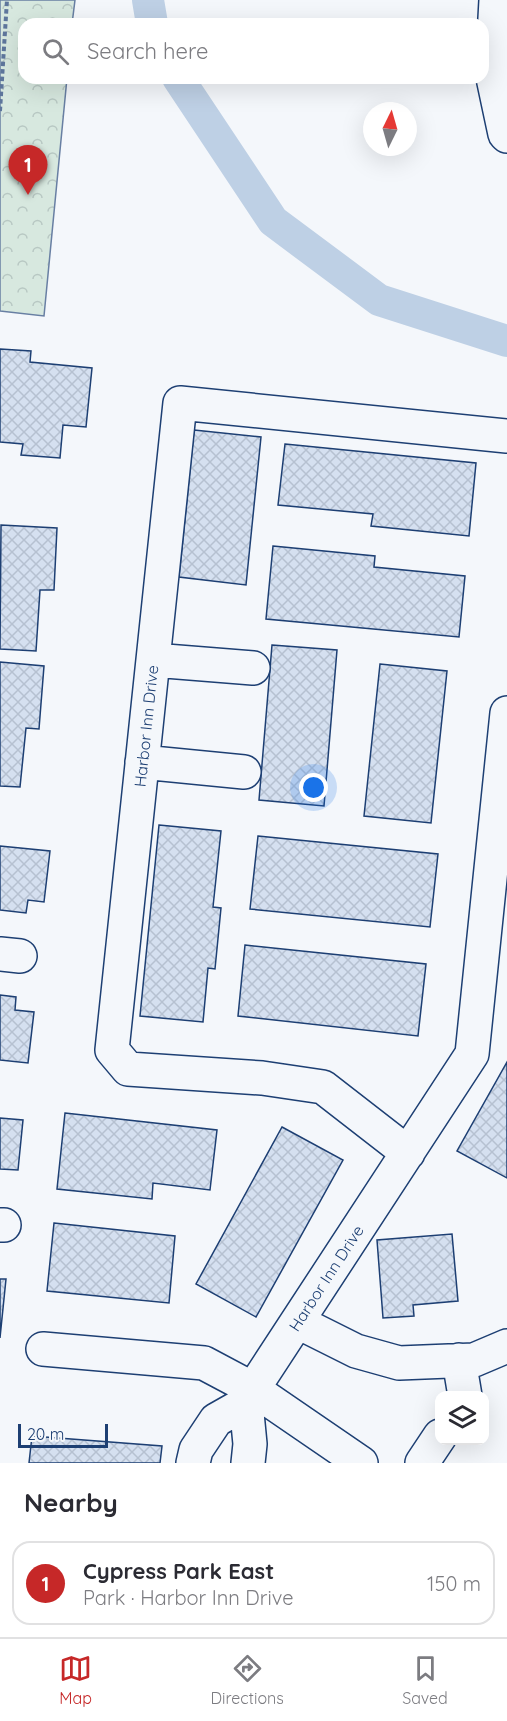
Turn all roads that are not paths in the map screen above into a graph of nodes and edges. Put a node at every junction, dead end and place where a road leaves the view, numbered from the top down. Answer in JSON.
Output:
{"nodes":[{"id":1,"x":496,"y":0,"type":"edge"},
{"id":2,"x":507,"y":136,"type":"edge"},
{"id":3,"x":507,"y":436,"type":"edge"},
{"id":4,"x":153,"y":660,"type":"junction"},
{"id":5,"x":253,"y":668,"type":"dead end"},
{"id":6,"x":507,"y":713,"type":"edge"},
{"id":7,"x":142,"y":762,"type":"junction"},
{"id":8,"x":244,"y":772,"type":"dead end"},
{"id":9,"x":408,"y":1153,"type":"junction"},
{"id":10,"x":297,"y":1322,"type":"junction"},
{"id":11,"x":507,"y":1346,"type":"edge"},
{"id":12,"x":43,"y":1349,"type":"dead end"},
{"id":13,"x":459,"y":1360,"type":"junction"},
{"id":14,"x":464,"y":1391,"type":"edge"},
{"id":15,"x":249,"y":1396,"type":"junction"},
{"id":16,"x":435,"y":1444,"type":"edge"},
{"id":17,"x":193,"y":1463,"type":"edge"},
{"id":18,"x":248,"y":1463,"type":"edge"},
{"id":19,"x":361,"y":1463,"type":"edge"},
{"id":20,"x":422,"y":1463,"type":"edge"}],
"edges":[{"from":1,"to":2,"type":"street"},
{"from":3,"to":4,"type":"street","name":"Harbor Inn Drive"},
{"from":4,"to":5,"type":"street"},
{"from":4,"to":7,"type":"street","name":"Harbor Inn Drive"},
{"from":6,"to":9,"type":"street","name":"Harbor Inn Drive"},
{"from":7,"to":8,"type":"street"},
{"from":7,"to":9,"type":"street","name":"Harbor Inn Drive"},
{"from":9,"to":10,"type":"street","name":"Harbor Inn Drive"},
{"from":10,"to":13,"type":"street"},
{"from":10,"to":15,"type":"street","name":"Harbor Inn Drive"},
{"from":11,"to":13,"type":"street"},
{"from":12,"to":15,"type":"street"},
{"from":13,"to":14,"type":"street"},
{"from":15,"to":17,"type":"street","name":"Harbor Inn Drive"},
{"from":15,"to":18,"type":"street"},
{"from":15,"to":19,"type":"street"},
{"from":16,"to":20,"type":"street"}]}
